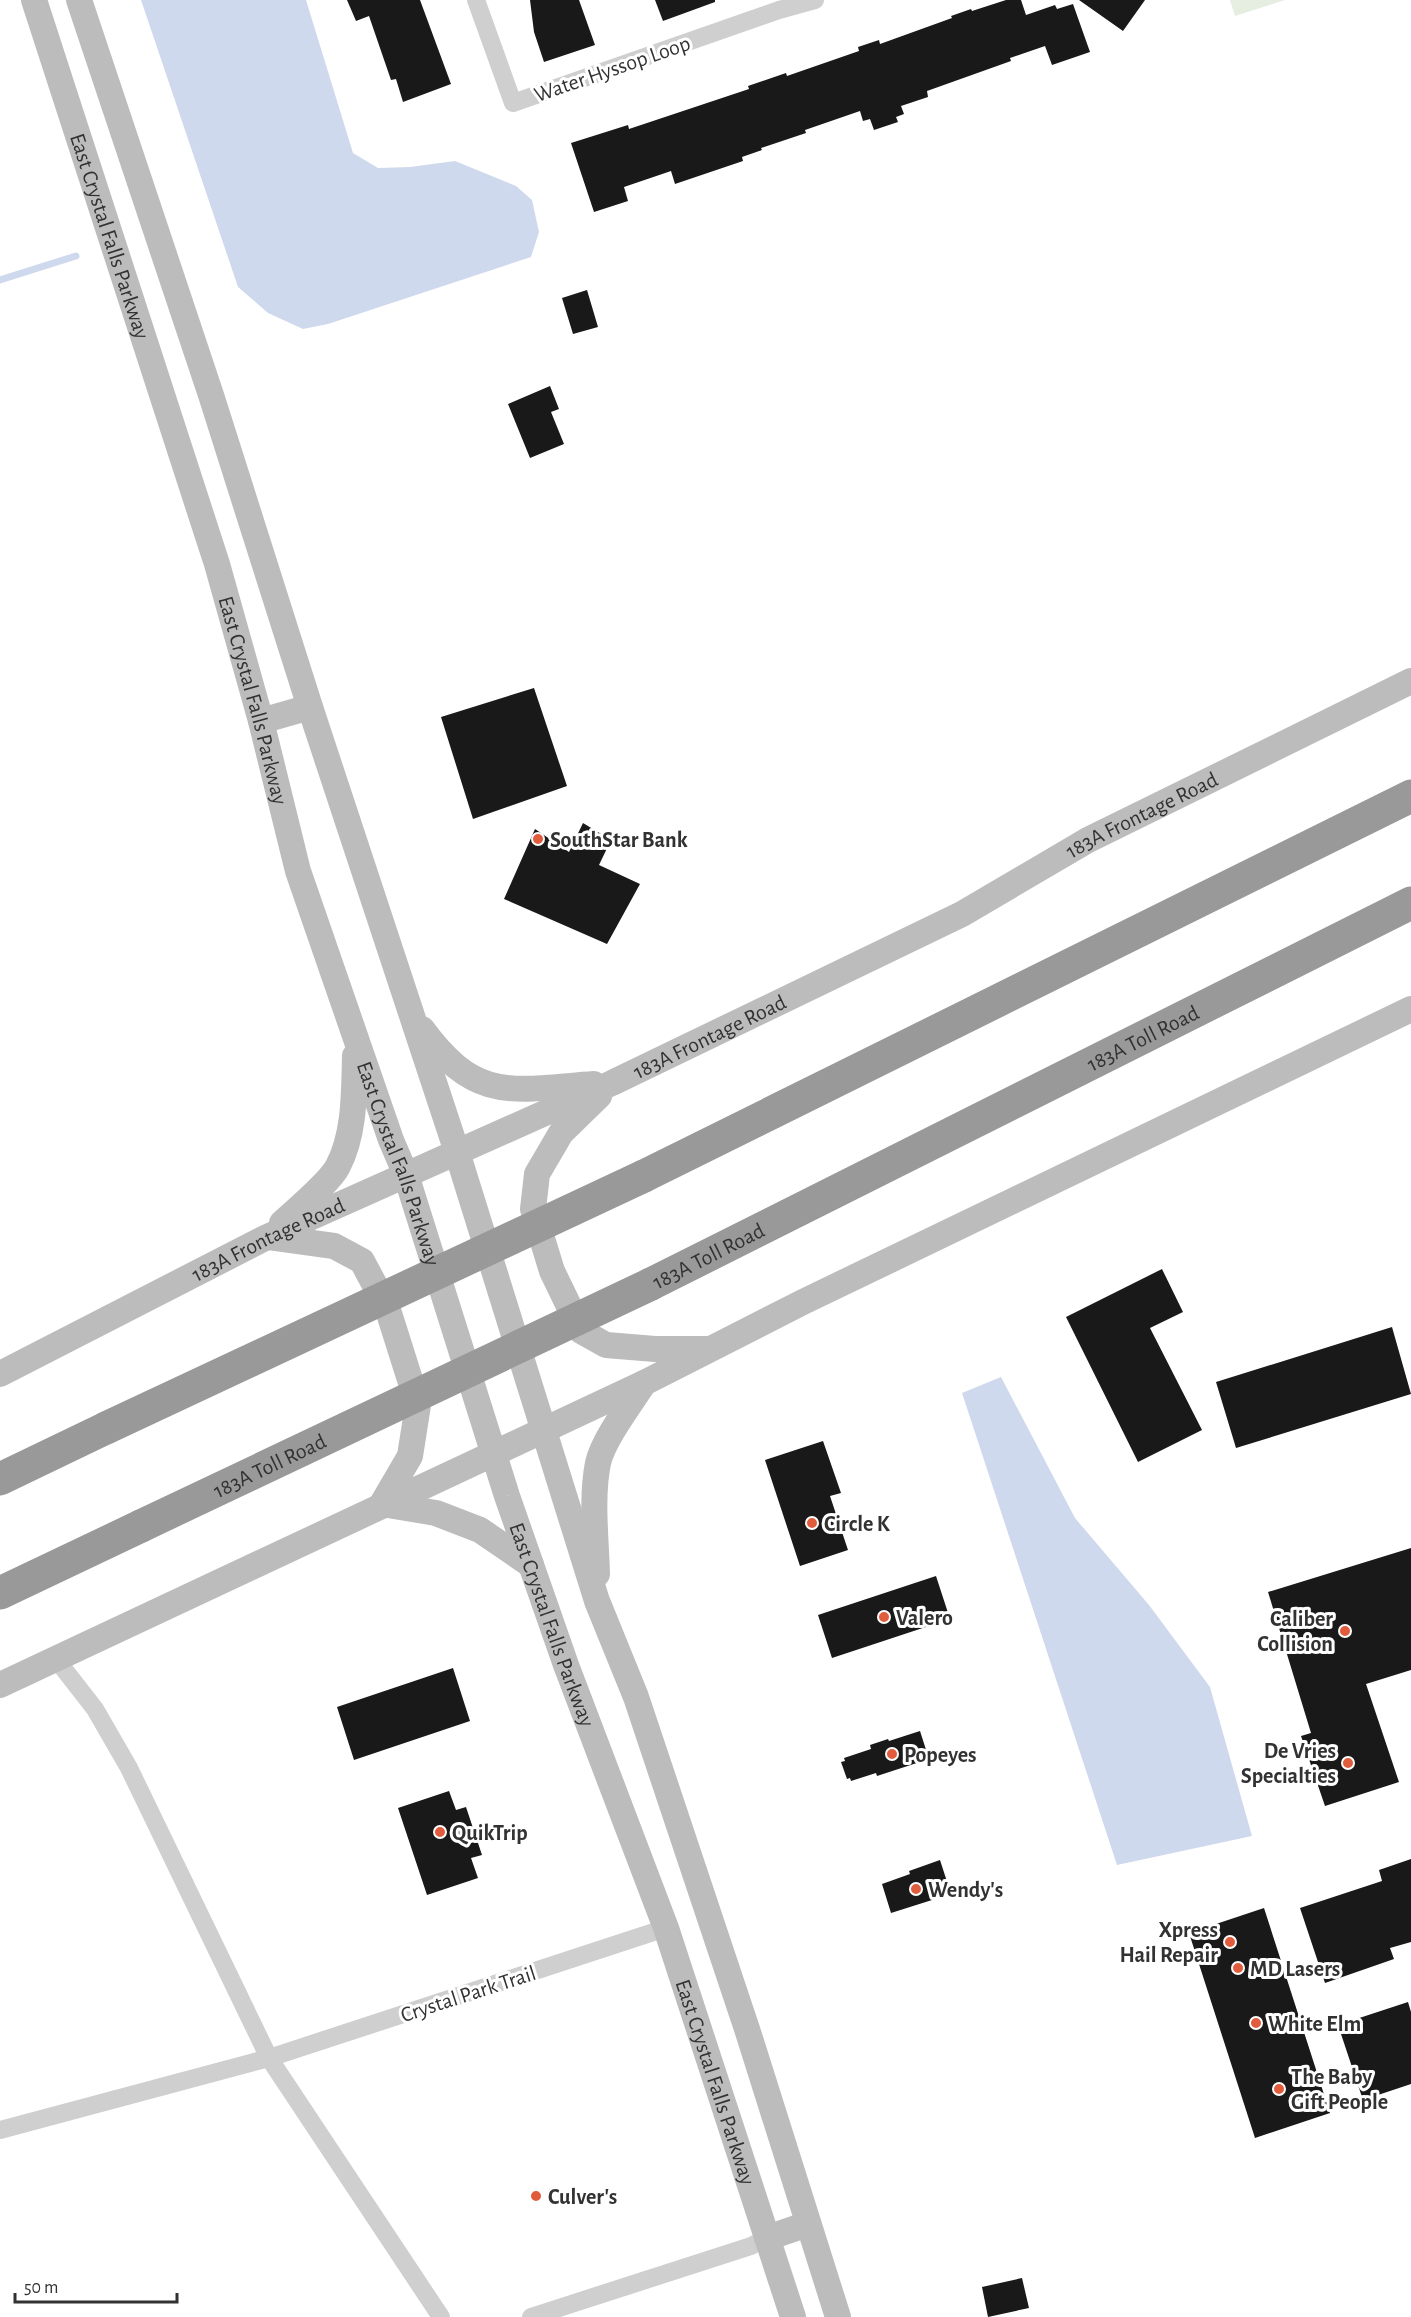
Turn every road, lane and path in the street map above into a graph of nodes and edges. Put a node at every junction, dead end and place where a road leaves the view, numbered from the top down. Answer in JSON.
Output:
{"nodes":[{"id":1,"x":34,"y":0,"type":"edge"},
{"id":2,"x":79,"y":0,"type":"edge"},
{"id":3,"x":476,"y":0,"type":"edge"},
{"id":4,"x":815,"y":0,"type":"edge"},
{"id":5,"x":778,"y":5,"type":"edge"},
{"id":6,"x":1411,"y":681,"type":"edge"},
{"id":7,"x":310,"y":706,"type":"junction"},
{"id":8,"x":261,"y":721,"type":"junction"},
{"id":9,"x":1411,"y":796,"type":"edge"},
{"id":10,"x":1411,"y":903,"type":"edge"},
{"id":11,"x":1411,"y":1008,"type":"edge"},
{"id":12,"x":410,"y":1012,"type":"junction"},
{"id":13,"x":356,"y":1042,"type":"junction"},
{"id":14,"x":612,"y":1083,"type":"junction"},
{"id":15,"x":457,"y":1152,"type":"junction"},
{"id":16,"x":406,"y":1175,"type":"junction"},
{"id":17,"x":267,"y":1237,"type":"junction"},
{"id":18,"x":709,"y":1349,"type":"junction"},
{"id":19,"x":0,"y":1374,"type":"edge"},
{"id":20,"x":644,"y":1383,"type":"junction"},
{"id":21,"x":543,"y":1430,"type":"junction"},
{"id":22,"x":494,"y":1452,"type":"junction"},
{"id":23,"x":0,"y":1479,"type":"edge"},
{"id":24,"x":382,"y":1504,"type":"junction"},
{"id":25,"x":531,"y":1565,"type":"junction"},
{"id":26,"x":0,"y":1593,"type":"edge"},
{"id":27,"x":597,"y":1601,"type":"junction"},
{"id":28,"x":56,"y":1659,"type":"junction"},
{"id":29,"x":0,"y":1685,"type":"edge"},
{"id":30,"x":666,"y":1928,"type":"junction"},
{"id":31,"x":269,"y":2058,"type":"junction"},
{"id":32,"x":0,"y":2130,"type":"edge"},
{"id":33,"x":808,"y":2224,"type":"junction"},
{"id":34,"x":767,"y":2238,"type":"junction"},
{"id":35,"x":441,"y":2317,"type":"edge"},
{"id":36,"x":531,"y":2317,"type":"edge"},
{"id":37,"x":793,"y":2317,"type":"edge"},
{"id":38,"x":838,"y":2317,"type":"edge"}],
"edges":[{"from":1,"to":8,"type":"main road","name":"East Crystal Falls Parkway"},
{"from":2,"to":7,"type":"main road","name":"East Crystal Falls Parkway"},
{"from":3,"to":5,"type":"street","name":"Water Hyssop Loop"},
{"from":4,"to":5,"type":"street","name":"Water Hyssop Loop"},
{"from":6,"to":14,"type":"main road","name":"183A Frontage Road"},
{"from":7,"to":8,"type":"main road"},
{"from":7,"to":12,"type":"main road","name":"East Crystal Falls Parkway"},
{"from":8,"to":13,"type":"main road","name":"East Crystal Falls Parkway"},
{"from":9,"to":23,"type":"highway","bridge":true},
{"from":10,"to":26,"type":"highway","name":"183A Toll Road","bridge":true},
{"from":11,"to":18,"type":"main road"},
{"from":12,"to":14,"type":"main road"},
{"from":12,"to":15,"type":"main road","name":"East Crystal Falls Parkway"},
{"from":13,"to":16,"type":"main road","name":"East Crystal Falls Parkway"},
{"from":13,"to":17,"type":"main road"},
{"from":14,"to":15,"type":"main road","name":"183A Frontage Road"},
{"from":14,"to":18,"type":"main road"},
{"from":15,"to":16,"type":"main road","name":"183A Frontage Road"},
{"from":15,"to":21,"type":"main road","name":"East Crystal Falls Parkway"},
{"from":16,"to":17,"type":"main road","name":"183A Frontage Road"},
{"from":16,"to":22,"type":"main road","name":"East Crystal Falls Parkway"},
{"from":17,"to":19,"type":"main road","name":"183A Frontage Road"},
{"from":17,"to":24,"type":"main road"},
{"from":18,"to":20,"type":"main road"},
{"from":20,"to":21,"type":"main road"},
{"from":20,"to":27,"type":"main road"},
{"from":21,"to":22,"type":"main road"},
{"from":21,"to":27,"type":"main road","name":"East Crystal Falls Parkway"},
{"from":22,"to":24,"type":"main road"},
{"from":22,"to":25,"type":"main road","name":"East Crystal Falls Parkway"},
{"from":24,"to":25,"type":"main road"},
{"from":24,"to":28,"type":"main road"},
{"from":25,"to":30,"type":"main road","name":"East Crystal Falls Parkway"},
{"from":27,"to":33,"type":"main road","name":"East Crystal Falls Parkway"},
{"from":28,"to":29,"type":"main road"},
{"from":28,"to":31,"type":"street"},
{"from":30,"to":31,"type":"street","name":"Crystal Park Trail"},
{"from":30,"to":34,"type":"main road","name":"East Crystal Falls Parkway"},
{"from":31,"to":32,"type":"street","name":"Crystal Park Trail"},
{"from":31,"to":35,"type":"street"},
{"from":33,"to":34,"type":"main road"},
{"from":33,"to":38,"type":"main road","name":"East Crystal Falls Parkway"},
{"from":34,"to":36,"type":"street"},
{"from":34,"to":37,"type":"main road","name":"East Crystal Falls Parkway"}]}
